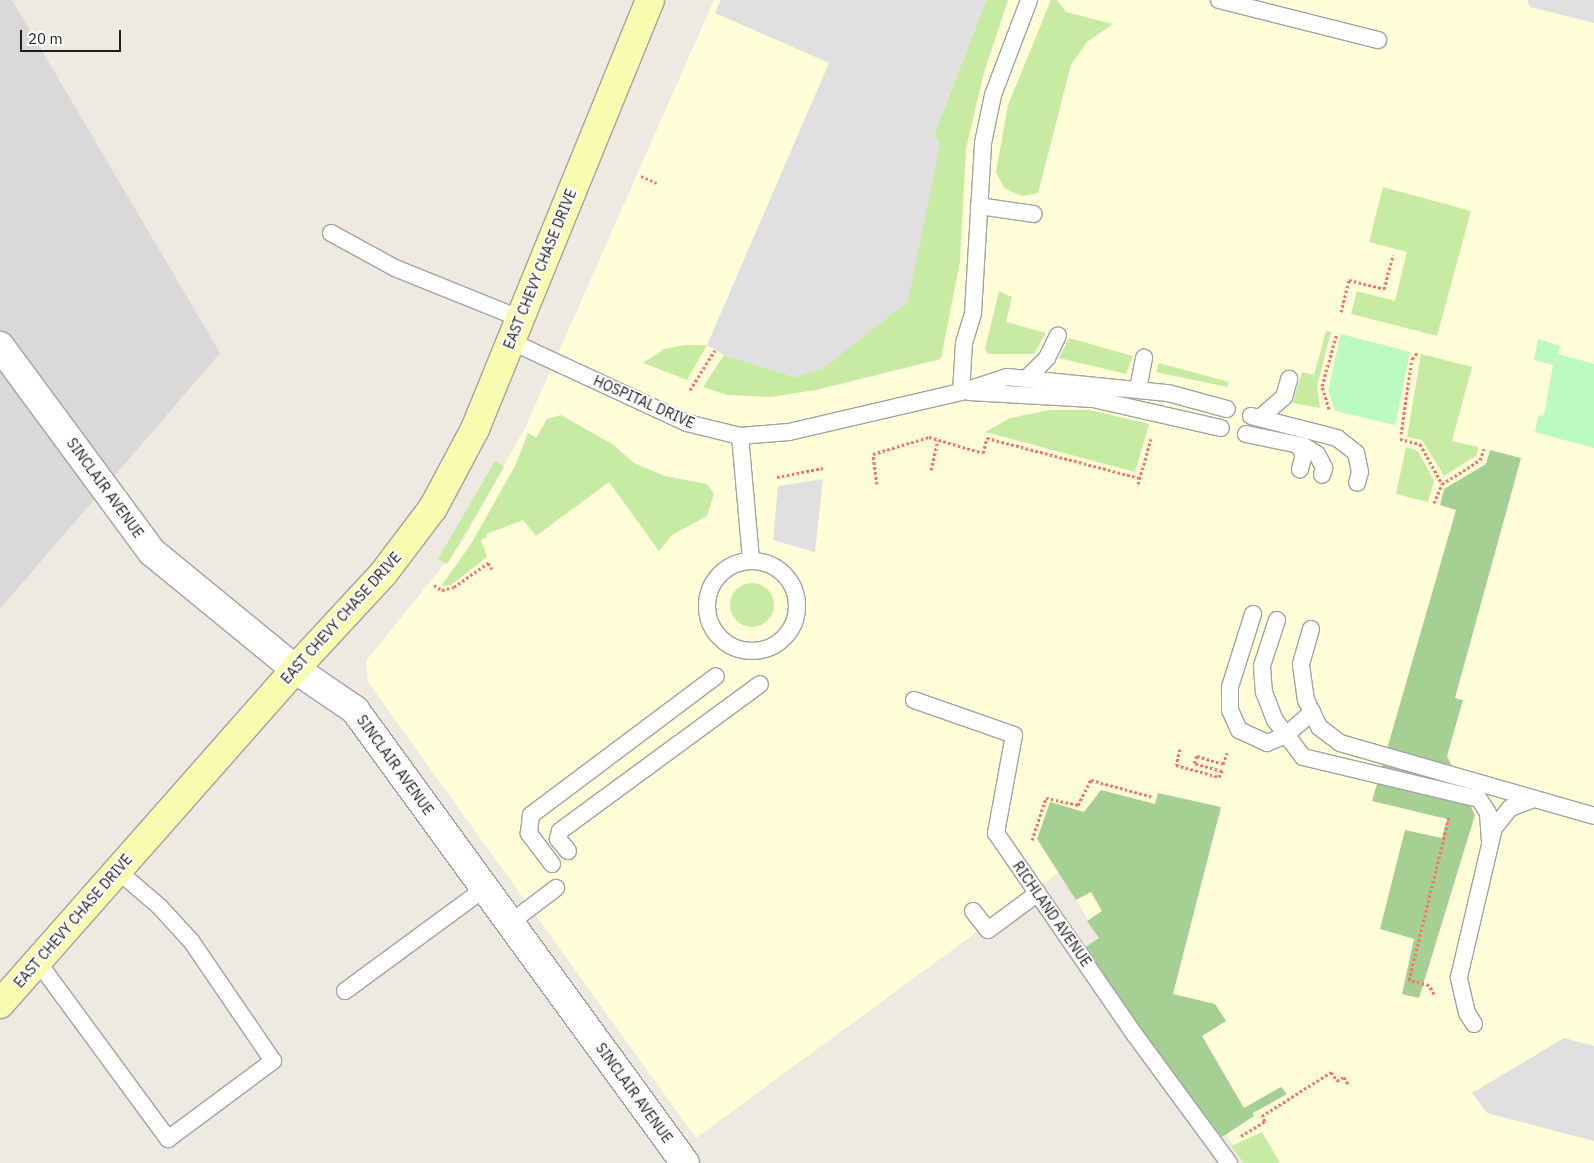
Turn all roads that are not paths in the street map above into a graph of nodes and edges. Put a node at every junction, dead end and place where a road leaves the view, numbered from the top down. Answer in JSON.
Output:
{"nodes":[{"id":1,"x":650,"y":0,"type":"edge"},
{"id":2,"x":1029,"y":0,"type":"edge"},
{"id":3,"x":1219,"y":0,"type":"edge"},
{"id":4,"x":1378,"y":40,"type":"dead end"},
{"id":5,"x":979,"y":206,"type":"junction"},
{"id":6,"x":1033,"y":214,"type":"dead end"},
{"id":7,"x":331,"y":233,"type":"dead end"},
{"id":8,"x":514,"y":330,"type":"junction"},
{"id":9,"x":1058,"y":335,"type":"dead end"},
{"id":10,"x":0,"y":346,"type":"edge"},
{"id":11,"x":1144,"y":358,"type":"dead end"},
{"id":12,"x":1026,"y":379,"type":"junction"},
{"id":13,"x":1289,"y":379,"type":"dead end"},
{"id":14,"x":1138,"y":389,"type":"junction"},
{"id":15,"x":961,"y":392,"type":"junction"},
{"id":16,"x":1227,"y":409,"type":"dead end"},
{"id":17,"x":1221,"y":428,"type":"dead end"},
{"id":18,"x":1246,"y":434,"type":"dead end"},
{"id":19,"x":740,"y":436,"type":"junction"},
{"id":20,"x":1298,"y":445,"type":"junction"},
{"id":21,"x":1300,"y":468,"type":"dead end"},
{"id":22,"x":1322,"y":474,"type":"dead end"},
{"id":23,"x":1356,"y":483,"type":"dead end"},
{"id":24,"x":751,"y":560,"type":"junction"},
{"id":25,"x":1253,"y":614,"type":"dead end"},
{"id":26,"x":1277,"y":620,"type":"dead end"},
{"id":27,"x":1311,"y":629,"type":"dead end"},
{"id":28,"x":778,"y":642,"type":"junction"},
{"id":29,"x":770,"y":661,"type":"dead end"},
{"id":30,"x":295,"y":669,"type":"junction"},
{"id":31,"x":716,"y":676,"type":"dead end"},
{"id":32,"x":760,"y":684,"type":"dead end"},
{"id":33,"x":914,"y":700,"type":"dead end"},
{"id":34,"x":1312,"y":712,"type":"junction"},
{"id":35,"x":1286,"y":735,"type":"junction"},
{"id":36,"x":1534,"y":799,"type":"junction"},
{"id":37,"x":1594,"y":816,"type":"edge"},
{"id":38,"x":1490,"y":844,"type":"junction"},
{"id":39,"x":568,"y":852,"type":"dead end"},
{"id":40,"x":552,"y":864,"type":"dead end"},
{"id":41,"x":118,"y":871,"type":"junction"},
{"id":42,"x":485,"y":888,"type":"junction"},
{"id":43,"x":556,"y":888,"type":"dead end"},
{"id":44,"x":1038,"y":893,"type":"junction"},
{"id":45,"x":973,"y":911,"type":"dead end"},
{"id":46,"x":510,"y":923,"type":"junction"},
{"id":47,"x":38,"y":962,"type":"junction"},
{"id":48,"x":345,"y":991,"type":"dead end"},
{"id":49,"x":0,"y":1004,"type":"edge"},
{"id":50,"x":1474,"y":1024,"type":"dead end"},
{"id":51,"x":1224,"y":1157,"type":"edge"},
{"id":52,"x":685,"y":1163,"type":"edge"}],
"edges":[{"from":1,"to":8,"type":"main road","name":"EAST CHEVY CHASE DRIVE"},
{"from":2,"to":5,"type":"lane"},
{"from":3,"to":4,"type":"lane"},
{"from":5,"to":6,"type":"lane"},
{"from":5,"to":15,"type":"lane"},
{"from":7,"to":8,"type":"lane","name":"HOSPITAL DRIVE"},
{"from":8,"to":19,"type":"lane","name":"HOSPITAL DRIVE"},
{"from":8,"to":30,"type":"main road","name":"EAST CHEVY CHASE DRIVE"},
{"from":9,"to":12,"type":"lane"},
{"from":10,"to":30,"type":"street","name":"SINCLAIR AVENUE"},
{"from":11,"to":14,"type":"lane"},
{"from":12,"to":14,"type":"lane"},
{"from":12,"to":15,"type":"lane"},
{"from":13,"to":23,"type":"lane"},
{"from":14,"to":16,"type":"lane"},
{"from":15,"to":17,"type":"lane"},
{"from":15,"to":19,"type":"lane","name":"HOSPITAL DRIVE"},
{"from":18,"to":20,"type":"lane"},
{"from":19,"to":24,"type":"lane"},
{"from":20,"to":21,"type":"lane"},
{"from":20,"to":22,"type":"lane"},
{"from":24,"to":28,"type":"lane"},
{"from":24,"to":28,"type":"lane"},
{"from":25,"to":35,"type":"lane"},
{"from":26,"to":35,"type":"lane"},
{"from":27,"to":34,"type":"lane"},
{"from":28,"to":29,"type":"lane"},
{"from":30,"to":41,"type":"main road","name":"EAST CHEVY CHASE DRIVE"},
{"from":30,"to":42,"type":"street","name":"SINCLAIR AVENUE"},
{"from":31,"to":40,"type":"lane"},
{"from":32,"to":39,"type":"lane"},
{"from":33,"to":44,"type":"lane","name":"RICHLAND AVENUE"},
{"from":34,"to":35,"type":"lane"},
{"from":34,"to":36,"type":"lane"},
{"from":35,"to":38,"type":"lane"},
{"from":36,"to":37,"type":"lane"},
{"from":36,"to":38,"type":"lane"},
{"from":38,"to":50,"type":"lane"},
{"from":41,"to":47,"type":"main road","name":"EAST CHEVY CHASE DRIVE"},
{"from":41,"to":47,"type":"lane"},
{"from":42,"to":46,"type":"street","name":"SINCLAIR AVENUE"},
{"from":42,"to":48,"type":"lane"},
{"from":43,"to":46,"type":"lane"},
{"from":44,"to":45,"type":"lane"},
{"from":44,"to":51,"type":"lane","name":"RICHLAND AVENUE"},
{"from":46,"to":52,"type":"street","name":"SINCLAIR AVENUE"},
{"from":47,"to":49,"type":"main road","name":"EAST CHEVY CHASE DRIVE"}]}
